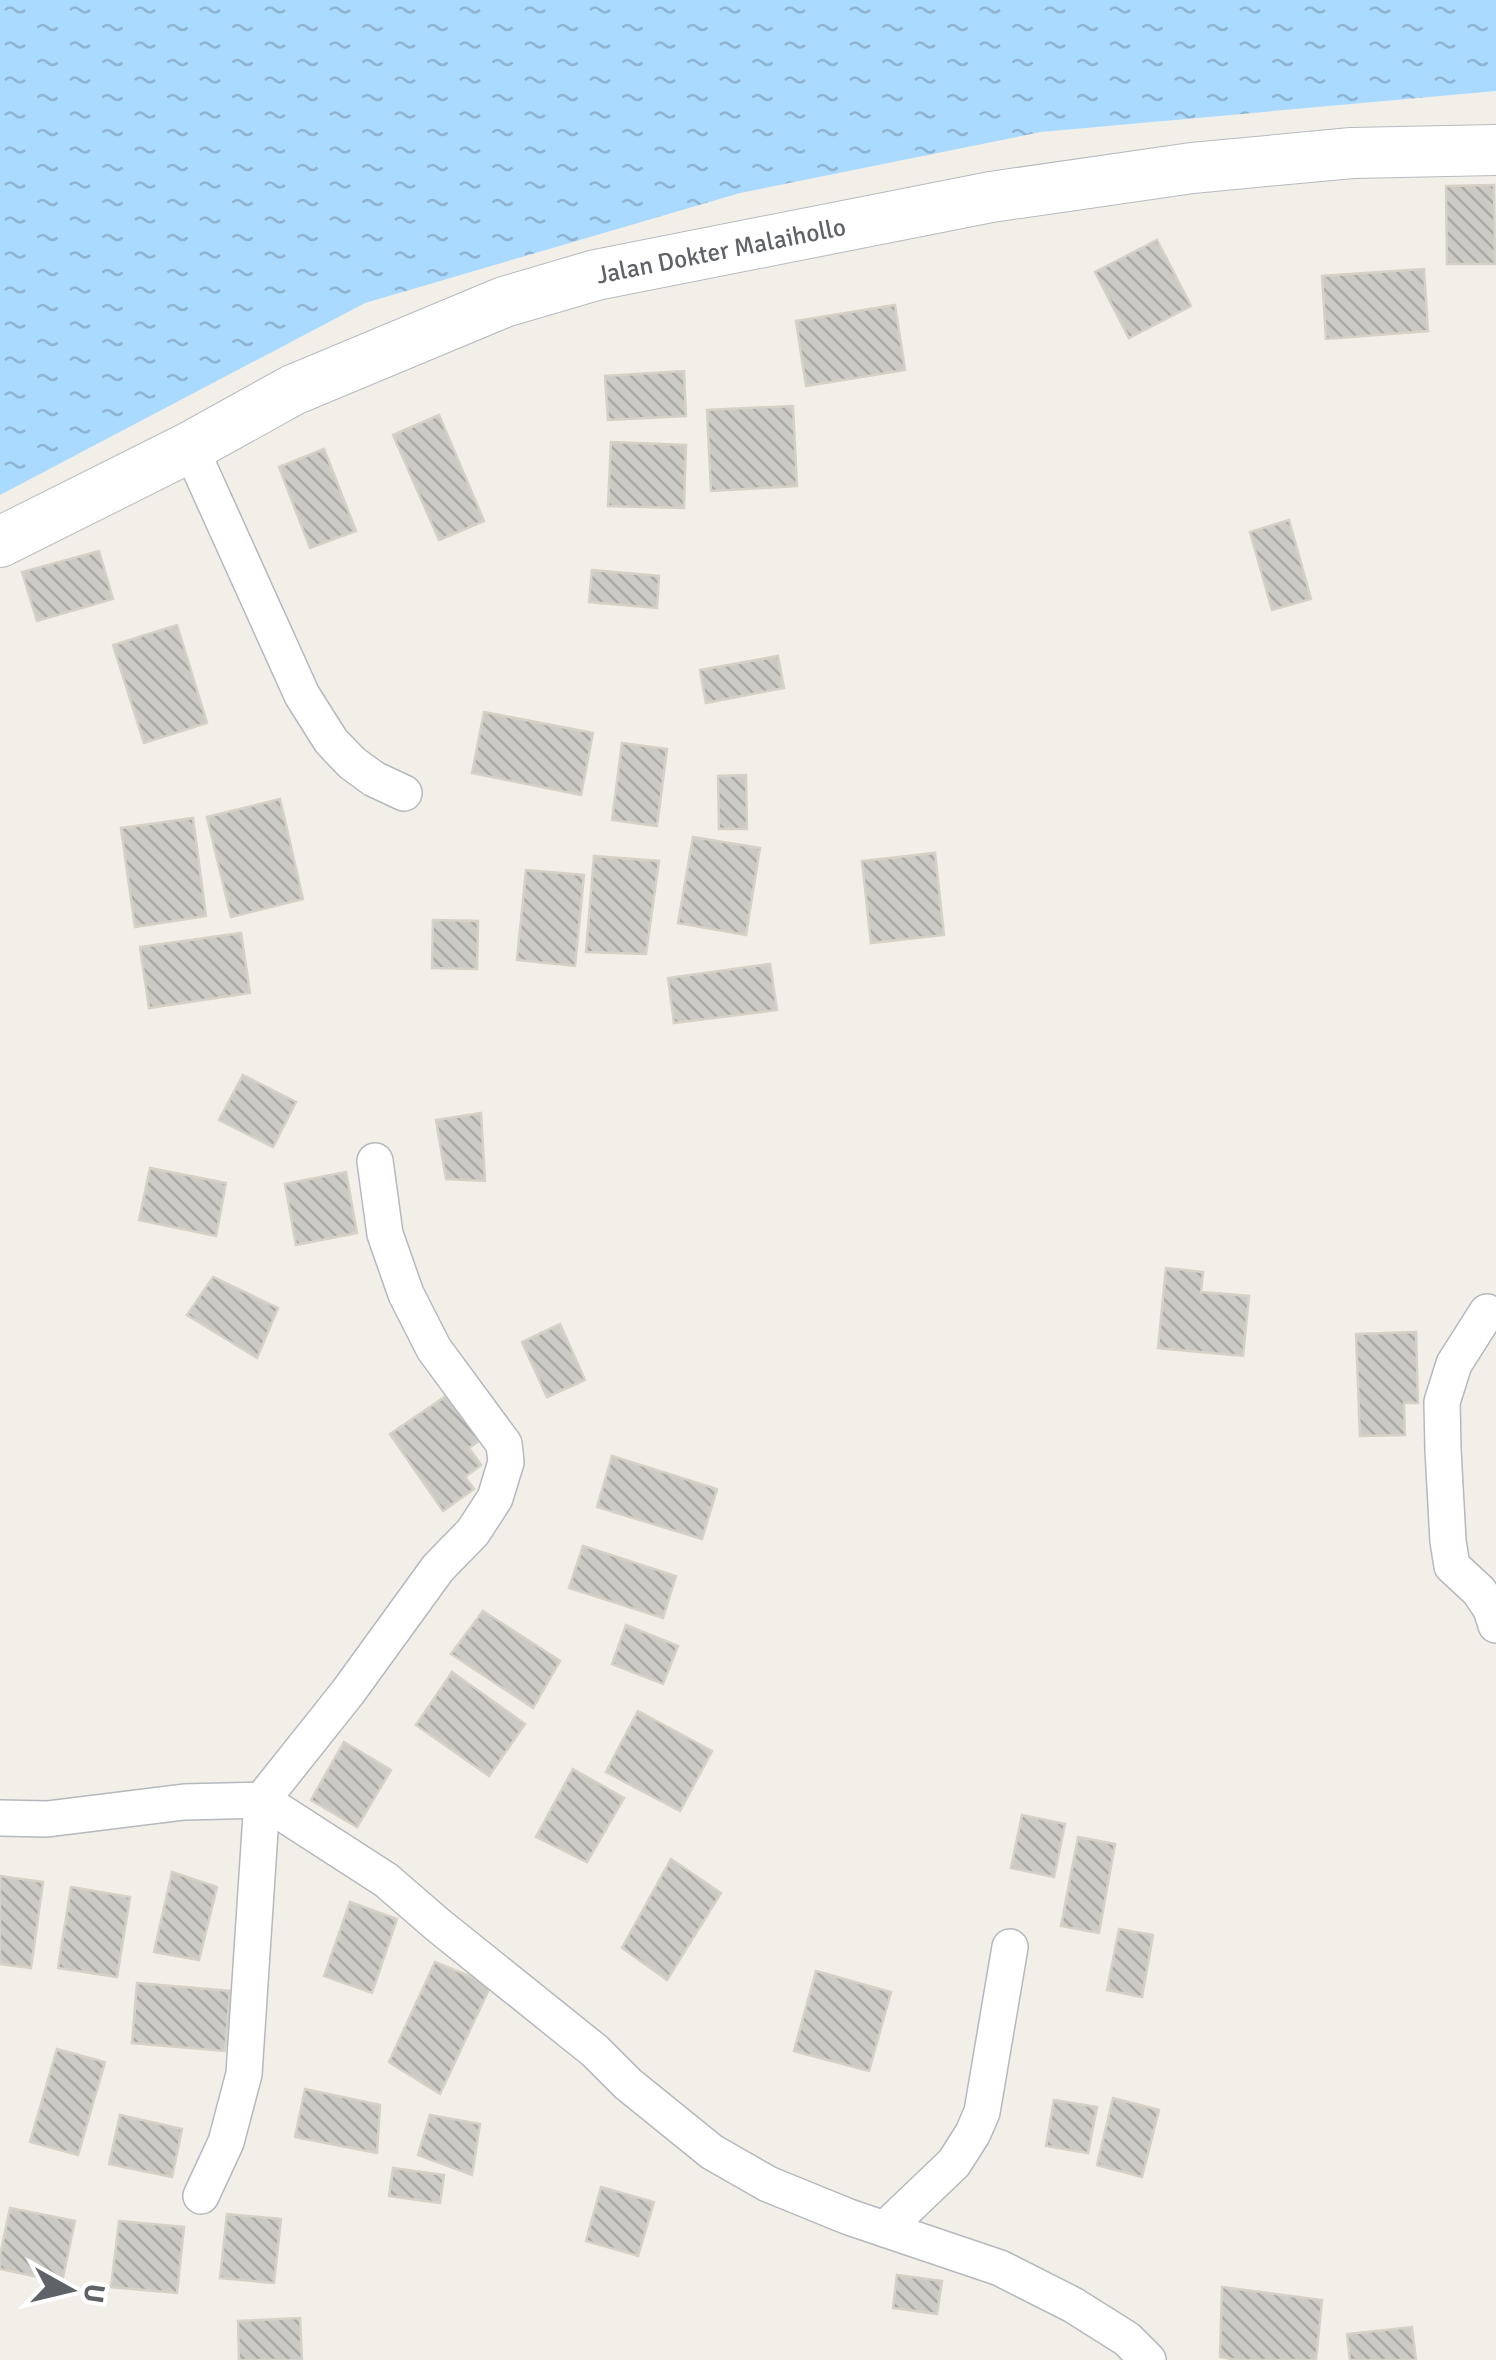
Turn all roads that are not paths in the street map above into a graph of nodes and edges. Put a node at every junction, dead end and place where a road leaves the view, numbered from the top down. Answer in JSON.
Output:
{"nodes":[{"id":1,"x":1496,"y":150,"type":"edge"},
{"id":2,"x":190,"y":447,"type":"junction"},
{"id":3,"x":0,"y":542,"type":"edge"},
{"id":4,"x":404,"y":793,"type":"dead end"},
{"id":5,"x":375,"y":1162,"type":"dead end"},
{"id":6,"x":1488,"y":1312,"type":"dead end"},
{"id":7,"x":1496,"y":1625,"type":"edge"},
{"id":8,"x":262,"y":1800,"type":"junction"},
{"id":9,"x":0,"y":1818,"type":"edge"},
{"id":10,"x":1010,"y":1947,"type":"dead end"},
{"id":11,"x":201,"y":2196,"type":"dead end"},
{"id":12,"x":886,"y":2229,"type":"junction"},
{"id":13,"x":1148,"y":2360,"type":"edge"}],
"edges":[{"from":1,"to":2,"type":"main road","name":"Jalan Dokter Malaihollo"},
{"from":2,"to":3,"type":"main road","name":"Jalan Dokter Malaihollo"},
{"from":2,"to":4,"type":"street"},
{"from":5,"to":8,"type":"street"},
{"from":6,"to":7,"type":"street"},
{"from":8,"to":9,"type":"street"},
{"from":8,"to":11,"type":"street"},
{"from":8,"to":12,"type":"street"},
{"from":10,"to":12,"type":"street"},
{"from":12,"to":13,"type":"street"}]}
